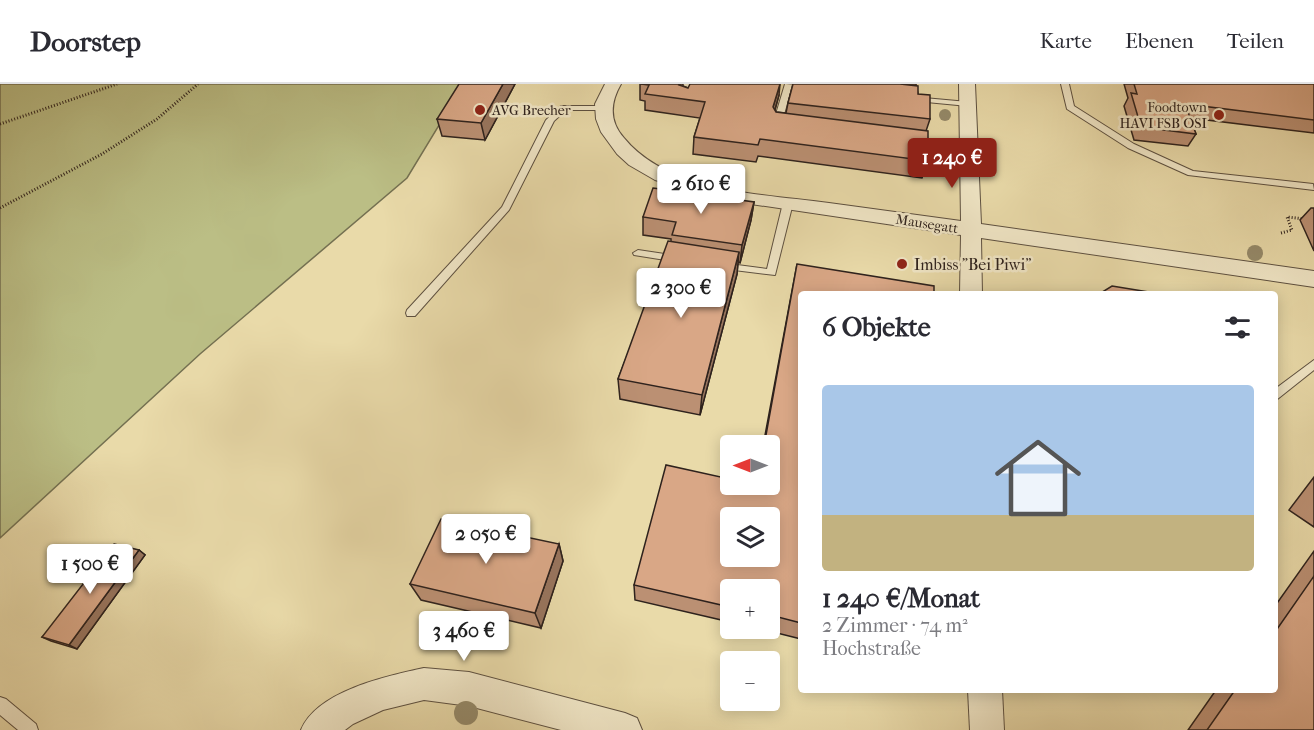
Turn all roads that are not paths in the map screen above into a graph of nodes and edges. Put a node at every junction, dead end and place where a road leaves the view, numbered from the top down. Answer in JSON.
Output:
{"nodes":[{"id":1,"x":613,"y":84,"type":"edge"},
{"id":2,"x":675,"y":84,"type":"edge"},
{"id":3,"x":967,"y":84,"type":"edge"},
{"id":4,"x":1065,"y":84,"type":"edge"},
{"id":5,"x":822,"y":89,"type":"edge"},
{"id":6,"x":901,"y":97,"type":"edge"},
{"id":7,"x":684,"y":100,"type":"edge"},
{"id":8,"x":968,"y":104,"type":"junction"},
{"id":9,"x":604,"y":108,"type":"junction"},
{"id":10,"x":789,"y":125,"type":"edge"},
{"id":11,"x":902,"y":139,"type":"edge"},
{"id":12,"x":970,"y":148,"type":"junction"},
{"id":13,"x":1313,"y":187,"type":"edge"},
{"id":14,"x":788,"y":203,"type":"junction"},
{"id":15,"x":972,"y":231,"type":"junction"},
{"id":16,"x":638,"y":253,"type":"dead end"},
{"id":17,"x":693,"y":262,"type":"edge"},
{"id":18,"x":715,"y":265,"type":"edge"},
{"id":19,"x":1314,"y":279,"type":"edge"},
{"id":20,"x":971,"y":291,"type":"edge"},
{"id":21,"x":411,"y":313,"type":"dead end"},
{"id":22,"x":1314,"y":364,"type":"edge"},
{"id":23,"x":1278,"y":394,"type":"edge"},
{"id":24,"x":985,"y":693,"type":"edge"},
{"id":25,"x":0,"y":705,"type":"edge"},
{"id":26,"x":30,"y":730,"type":"edge"},
{"id":27,"x":318,"y":730,"type":"edge"},
{"id":28,"x":625,"y":730,"type":"edge"},
{"id":29,"x":987,"y":730,"type":"edge"}],
"edges":[{"from":1,"to":9,"type":"street"},
{"from":2,"to":7,"type":"lane"},
{"from":3,"to":8,"type":"street"},
{"from":4,"to":13,"type":"lane"},
{"from":5,"to":10,"type":"lane"},
{"from":6,"to":8,"type":"lane"},
{"from":8,"to":12,"type":"street"},
{"from":9,"to":14,"type":"street","name":"Mausegatt"},
{"from":9,"to":21,"type":"lane"},
{"from":11,"to":12,"type":"lane"},
{"from":12,"to":15,"type":"street"},
{"from":14,"to":15,"type":"street","name":"Mausegatt"},
{"from":14,"to":18,"type":"lane"},
{"from":15,"to":19,"type":"street","name":"Mausegatt"},
{"from":15,"to":20,"type":"street"},
{"from":16,"to":17,"type":"lane"},
{"from":22,"to":23,"type":"lane"},
{"from":24,"to":29,"type":"street"},
{"from":25,"to":26,"type":"lane"},
{"from":27,"to":28,"type":"street"}]}
